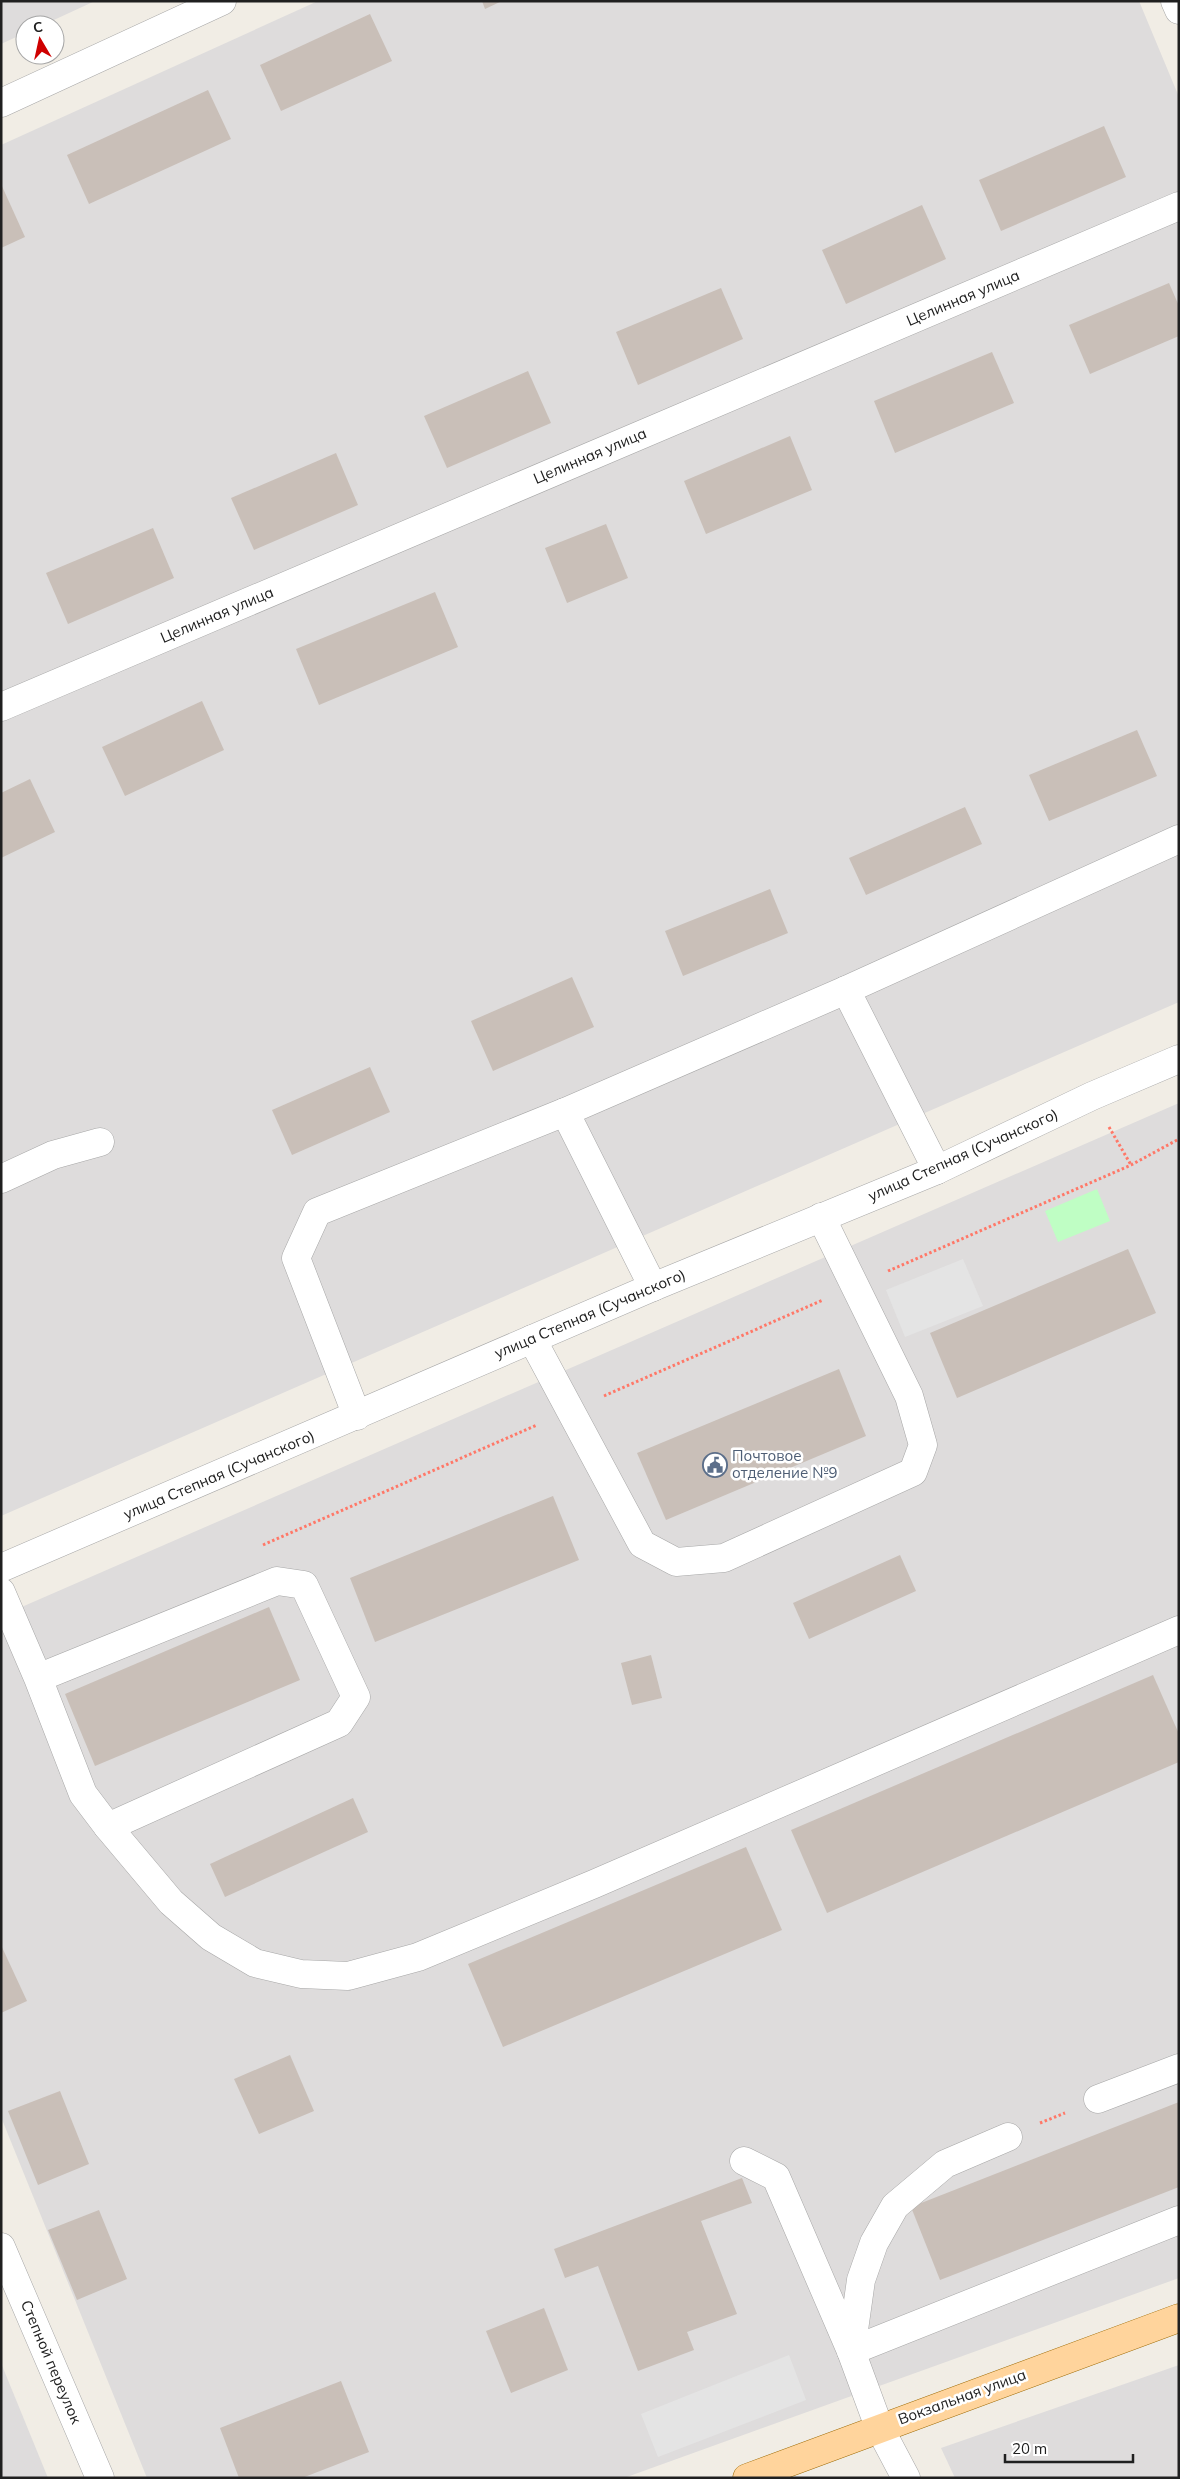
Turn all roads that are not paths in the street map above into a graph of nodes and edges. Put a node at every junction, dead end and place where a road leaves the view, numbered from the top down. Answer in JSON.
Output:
{"nodes":[{"id":1,"x":222,"y":1,"type":"edge"},
{"id":2,"x":1175,"y":1,"type":"edge"},
{"id":3,"x":1179,"y":10,"type":"edge"},
{"id":4,"x":1,"y":102,"type":"edge"},
{"id":5,"x":1179,"y":206,"type":"edge"},
{"id":6,"x":1,"y":707,"type":"edge"},
{"id":7,"x":1179,"y":838,"type":"edge"},
{"id":8,"x":846,"y":990,"type":"junction"},
{"id":9,"x":1179,"y":1059,"type":"edge"},
{"id":10,"x":565,"y":1112,"type":"junction"},
{"id":11,"x":100,"y":1142,"type":"dead end"},
{"id":12,"x":937,"y":1170,"type":"junction"},
{"id":13,"x":1,"y":1179,"type":"edge"},
{"id":14,"x":821,"y":1217,"type":"junction"},
{"id":15,"x":653,"y":1287,"type":"junction"},
{"id":16,"x":532,"y":1339,"type":"junction"},
{"id":17,"x":357,"y":1416,"type":"junction"},
{"id":18,"x":1,"y":1568,"type":"edge"},
{"id":19,"x":1,"y":1592,"type":"edge"},
{"id":20,"x":1179,"y":1630,"type":"edge"},
{"id":21,"x":38,"y":1678,"type":"junction"},
{"id":22,"x":108,"y":1827,"type":"junction"},
{"id":23,"x":1179,"y":2068,"type":"edge"},
{"id":24,"x":1098,"y":2099,"type":"road end"},
{"id":25,"x":1008,"y":2136,"type":"road end"},
{"id":26,"x":744,"y":2161,"type":"dead end"},
{"id":27,"x":1179,"y":2220,"type":"edge"},
{"id":28,"x":1,"y":2247,"type":"edge"},
{"id":29,"x":1179,"y":2318,"type":"edge"},
{"id":30,"x":851,"y":2351,"type":"junction"},
{"id":31,"x":879,"y":2428,"type":"junction"},
{"id":32,"x":100,"y":2478,"type":"edge"},
{"id":33,"x":746,"y":2478,"type":"edge"},
{"id":34,"x":906,"y":2478,"type":"edge"}],
"edges":[{"from":1,"to":4,"type":"street"},
{"from":2,"to":3,"type":"street"},
{"from":5,"to":6,"type":"street","name":"Целинная улица"},
{"from":7,"to":8,"type":"street"},
{"from":8,"to":10,"type":"street"},
{"from":8,"to":12,"type":"street"},
{"from":9,"to":12,"type":"street","name":"улица Степная (Сучанского)"},
{"from":10,"to":15,"type":"street"},
{"from":10,"to":17,"type":"street"},
{"from":11,"to":13,"type":"street"},
{"from":12,"to":14,"type":"street","name":"улица Степная (Сучанского)"},
{"from":14,"to":15,"type":"street","name":"улица Степная (Сучанского)"},
{"from":14,"to":16,"type":"street"},
{"from":15,"to":16,"type":"street","name":"улица Степная (Сучанского)"},
{"from":16,"to":17,"type":"street","name":"улица Степная (Сучанского)"},
{"from":17,"to":18,"type":"street","name":"улица Степная (Сучанского)"},
{"from":19,"to":21,"type":"street"},
{"from":20,"to":22,"type":"street"},
{"from":21,"to":22,"type":"street"},
{"from":21,"to":22,"type":"street"},
{"from":23,"to":24,"type":"street"},
{"from":25,"to":30,"type":"street"},
{"from":26,"to":30,"type":"street"},
{"from":27,"to":30,"type":"street"},
{"from":28,"to":32,"type":"street","name":"Степной переулок"},
{"from":29,"to":31,"type":"main road","name":"Вокзальная улица"},
{"from":30,"to":31,"type":"street"},
{"from":31,"to":33,"type":"main road","name":"Вокзальная улица"},
{"from":31,"to":34,"type":"street"}]}
